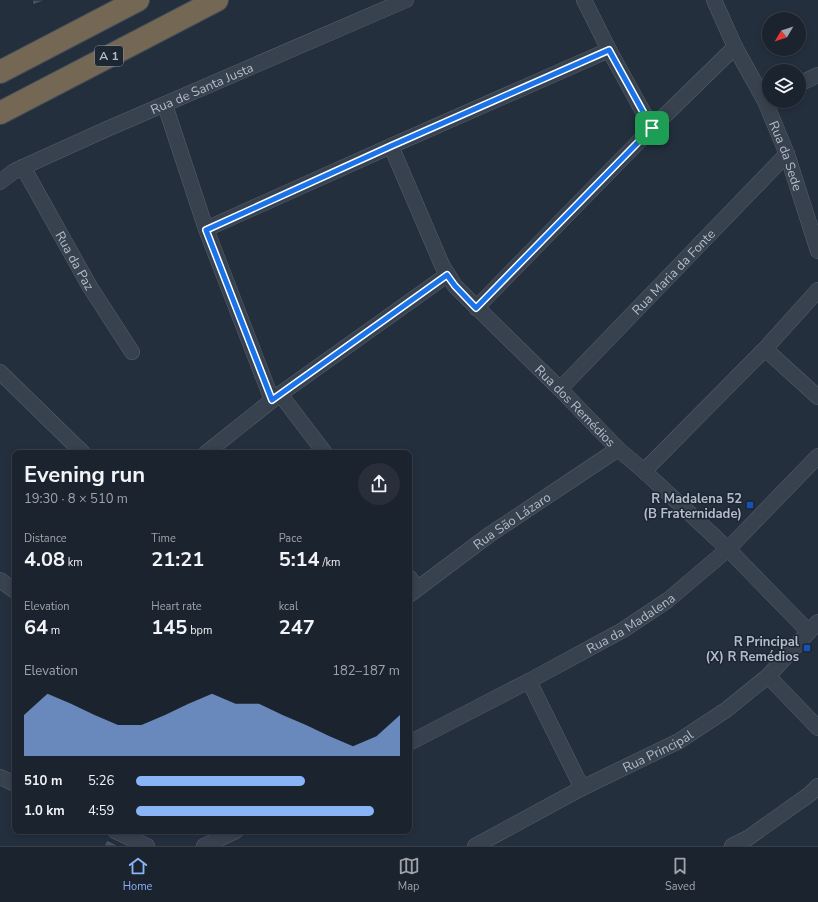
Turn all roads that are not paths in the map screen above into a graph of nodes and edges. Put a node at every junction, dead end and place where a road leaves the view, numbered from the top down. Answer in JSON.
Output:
{"nodes":[{"id":1,"x":138,"y":0,"type":"edge"},
{"id":2,"x":217,"y":0,"type":"edge"},
{"id":3,"x":406,"y":0,"type":"edge"},
{"id":4,"x":584,"y":0,"type":"edge"},
{"id":5,"x":714,"y":0,"type":"edge"},
{"id":6,"x":735,"y":47,"type":"junction"},
{"id":7,"x":609,"y":50,"type":"junction"},
{"id":8,"x":0,"y":72,"type":"edge"},
{"id":9,"x":818,"y":75,"type":"edge"},
{"id":10,"x":806,"y":81,"type":"edge"},
{"id":11,"x":762,"y":92,"type":"edge"},
{"id":12,"x":165,"y":105,"type":"junction"},
{"id":13,"x":770,"y":108,"type":"edge"},
{"id":14,"x":0,"y":113,"type":"edge"},
{"id":15,"x":652,"y":128,"type":"junction"},
{"id":16,"x":391,"y":146,"type":"junction"},
{"id":17,"x":786,"y":154,"type":"junction"},
{"id":18,"x":22,"y":167,"type":"junction"},
{"id":19,"x":0,"y":182,"type":"edge"},
{"id":20,"x":206,"y":230,"type":"junction"},
{"id":21,"x":818,"y":251,"type":"edge"},
{"id":22,"x":447,"y":275,"type":"junction"},
{"id":23,"x":818,"y":290,"type":"edge"},
{"id":24,"x":476,"y":308,"type":"junction"},
{"id":25,"x":766,"y":349,"type":"junction"},
{"id":26,"x":132,"y":352,"type":"dead end"},
{"id":27,"x":0,"y":372,"type":"edge"},
{"id":28,"x":560,"y":389,"type":"junction"},
{"id":29,"x":276,"y":397,"type":"junction"},
{"id":30,"x":818,"y":397,"type":"edge"},
{"id":31,"x":618,"y":449,"type":"junction"},
{"id":32,"x":80,"y":450,"type":"edge"},
{"id":33,"x":210,"y":450,"type":"edge"},
{"id":34,"x":322,"y":450,"type":"edge"},
{"id":35,"x":818,"y":456,"type":"edge"},
{"id":36,"x":644,"y":471,"type":"junction"},
{"id":37,"x":728,"y":549,"type":"junction"},
{"id":38,"x":0,"y":580,"type":"edge"},
{"id":39,"x":412,"y":587,"type":"edge"},
{"id":40,"x":12,"y":589,"type":"edge"},
{"id":41,"x":814,"y":627,"type":"edge"},
{"id":42,"x":768,"y":676,"type":"junction"},
{"id":43,"x":529,"y":682,"type":"junction"},
{"id":44,"x":818,"y":728,"type":"edge"},
{"id":45,"x":412,"y":741,"type":"edge"},
{"id":46,"x":0,"y":777,"type":"edge"},
{"id":47,"x":12,"y":783,"type":"edge"},
{"id":48,"x":818,"y":786,"type":"edge"},
{"id":49,"x":582,"y":788,"type":"junction"},
{"id":50,"x":121,"y":834,"type":"edge"},
{"id":51,"x":230,"y":834,"type":"edge"},
{"id":52,"x":147,"y":846,"type":"edge"},
{"id":53,"x":204,"y":846,"type":"edge"},
{"id":54,"x":475,"y":846,"type":"edge"},
{"id":55,"x":732,"y":846,"type":"edge"}],
"edges":[{"from":1,"to":8,"type":"highway"},
{"from":2,"to":14,"type":"highway","number":"A 1"},
{"from":3,"to":12,"type":"street","name":"Rua de Santa Justa"},
{"from":4,"to":7,"type":"street"},
{"from":5,"to":6,"type":"street","name":"Rua da Sede"},
{"from":6,"to":11,"type":"street","name":"Rua da Sede"},
{"from":6,"to":15,"type":"street"},
{"from":7,"to":15,"type":"street"},
{"from":7,"to":16,"type":"street"},
{"from":9,"to":10,"type":"street"},
{"from":12,"to":18,"type":"street","name":"Rua de Santa Justa"},
{"from":12,"to":20,"type":"street"},
{"from":13,"to":17,"type":"street","name":"Rua da Sede"},
{"from":15,"to":24,"type":"street"},
{"from":16,"to":20,"type":"street"},
{"from":16,"to":22,"type":"street","name":"Rua dos Remédios"},
{"from":17,"to":21,"type":"street","name":"Rua da Sede"},
{"from":17,"to":28,"type":"street","name":"Rua Maria da Fonte"},
{"from":18,"to":19,"type":"street","name":"Rua de Santa Justa"},
{"from":18,"to":26,"type":"street","name":"Rua da Paz"},
{"from":20,"to":29,"type":"street"},
{"from":22,"to":24,"type":"street","name":"Rua dos Remédios"},
{"from":22,"to":29,"type":"street"},
{"from":23,"to":25,"type":"street"},
{"from":24,"to":28,"type":"street","name":"Rua dos Remédios"},
{"from":25,"to":30,"type":"street"},
{"from":25,"to":36,"type":"street"},
{"from":27,"to":32,"type":"street"},
{"from":28,"to":31,"type":"street","name":"Rua dos Remédios"},
{"from":29,"to":33,"type":"street"},
{"from":29,"to":34,"type":"street"},
{"from":31,"to":36,"type":"street","name":"Rua dos Remédios"},
{"from":31,"to":39,"type":"street","name":"Rua São Lázaro"},
{"from":35,"to":37,"type":"street","name":"Rua da Madalena"},
{"from":36,"to":37,"type":"street","name":"Rua dos Remédios"},
{"from":37,"to":41,"type":"street","name":"Rua dos Remédios"},
{"from":37,"to":43,"type":"street","name":"Rua da Madalena"},
{"from":38,"to":40,"type":"street"},
{"from":41,"to":42,"type":"street","name":"Rua Principal"},
{"from":42,"to":44,"type":"street"},
{"from":42,"to":49,"type":"street","name":"Rua Principal"},
{"from":43,"to":45,"type":"street","name":"Rua da Madalena"},
{"from":43,"to":49,"type":"street"},
{"from":46,"to":47,"type":"street"},
{"from":48,"to":55,"type":"street"},
{"from":49,"to":54,"type":"street","name":"Rua Principal"},
{"from":50,"to":52,"type":"street"},
{"from":51,"to":53,"type":"street"}]}
